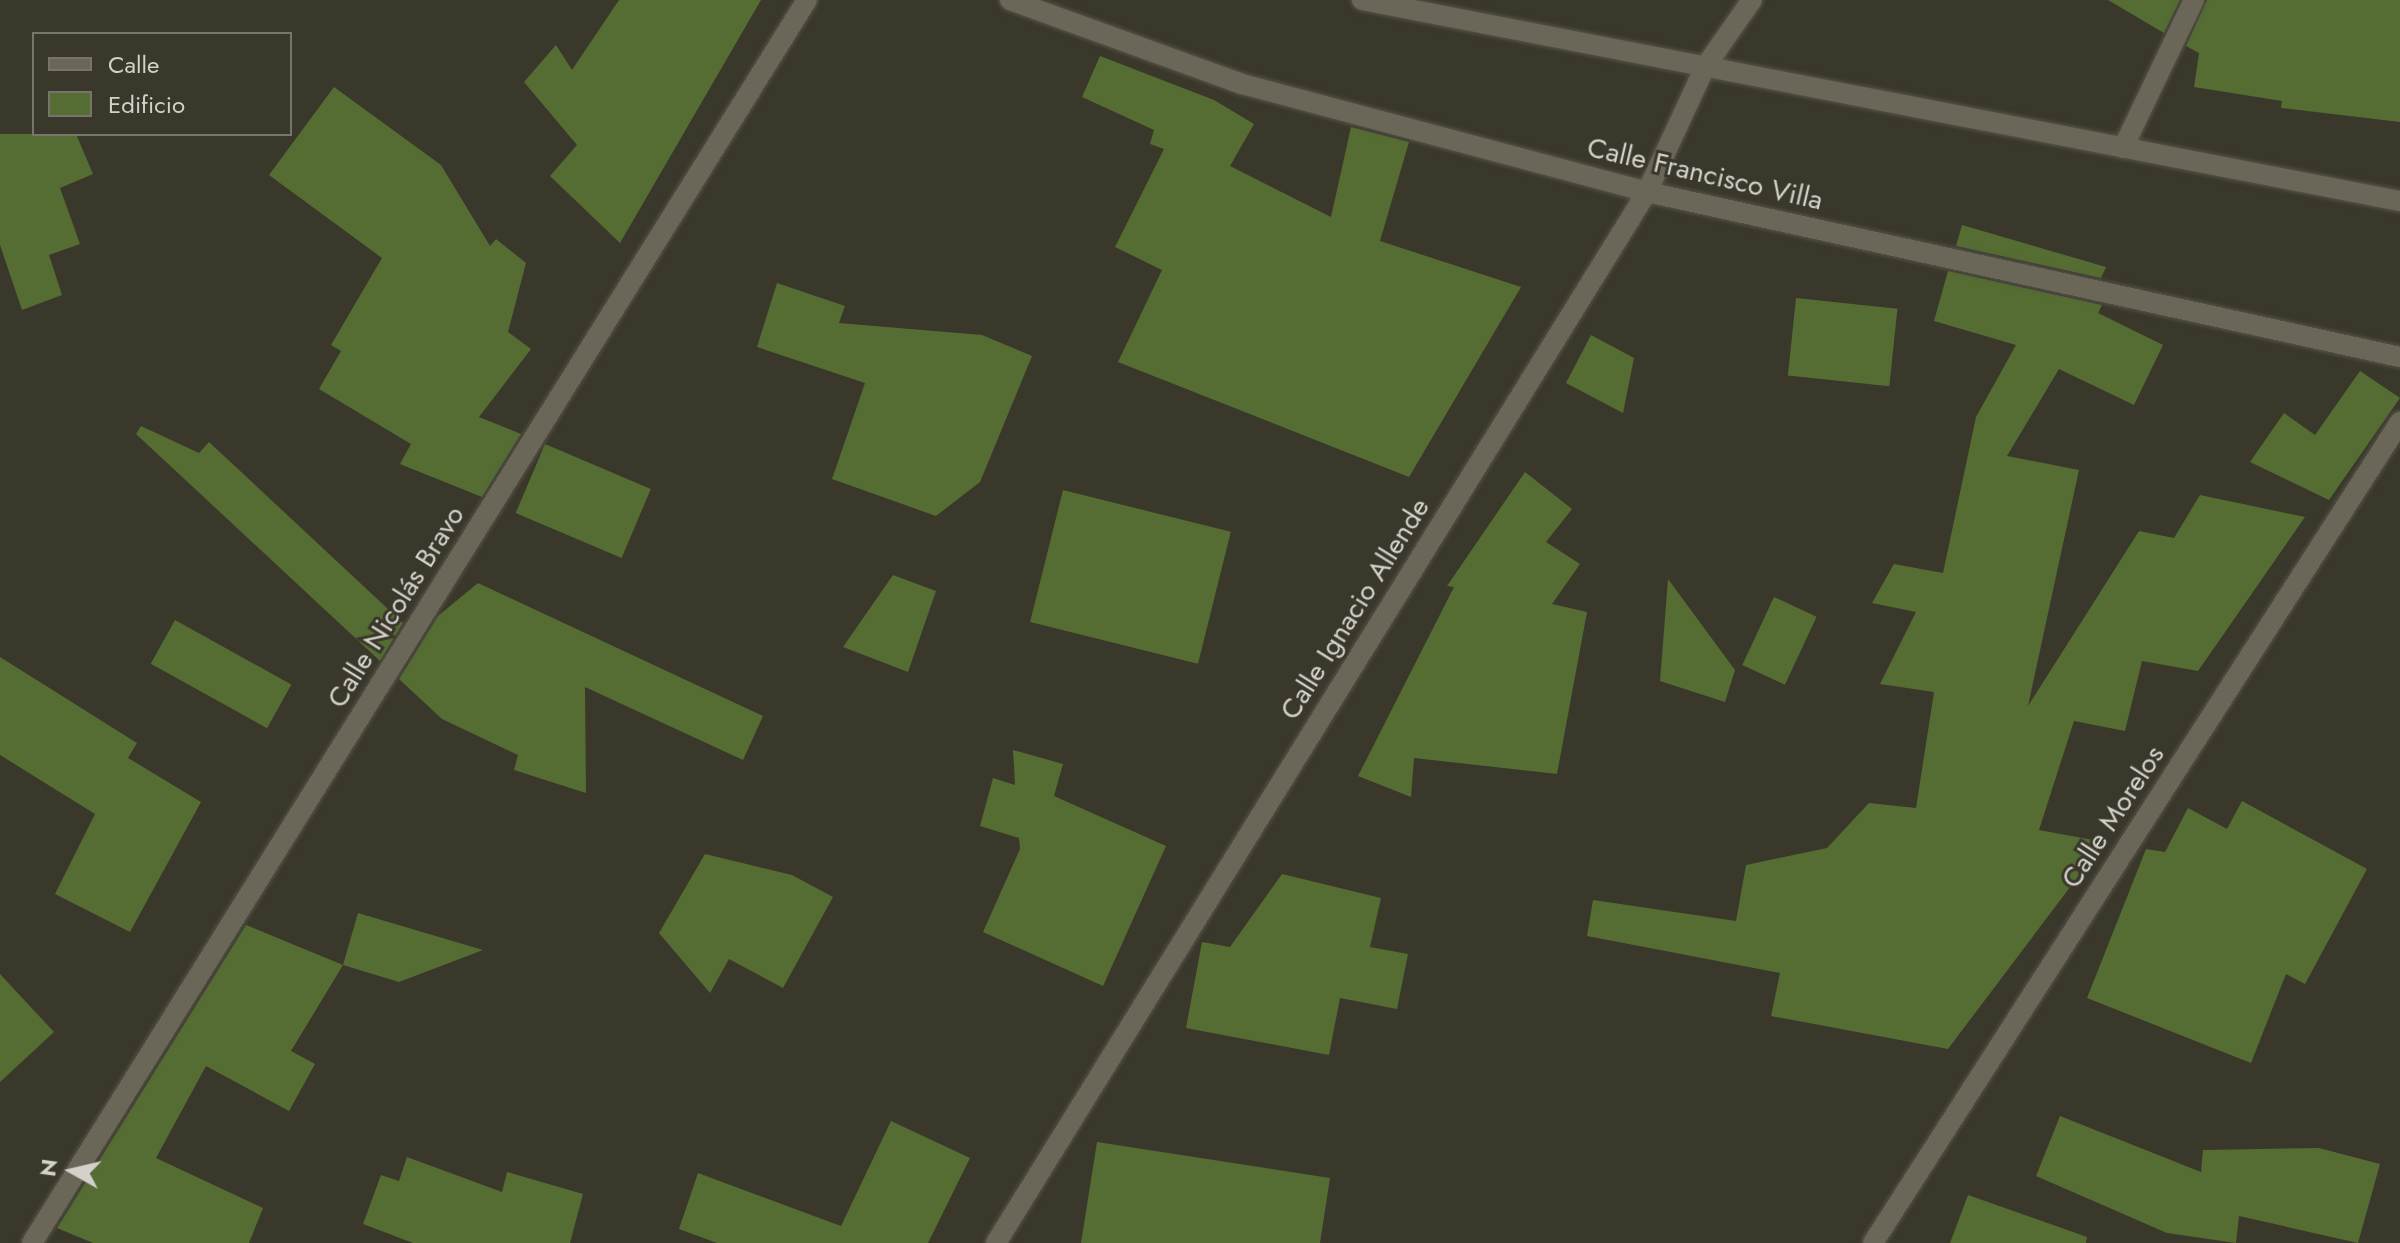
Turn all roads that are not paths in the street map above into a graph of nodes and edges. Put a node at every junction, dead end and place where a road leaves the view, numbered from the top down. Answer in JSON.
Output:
{"nodes":[{"id":1,"x":807,"y":0,"type":"edge"},
{"id":2,"x":1010,"y":0,"type":"edge"},
{"id":3,"x":1362,"y":0,"type":"edge"},
{"id":4,"x":1752,"y":0,"type":"edge"},
{"id":5,"x":2194,"y":0,"type":"edge"},
{"id":6,"x":1705,"y":67,"type":"junction"},
{"id":7,"x":2123,"y":148,"type":"junction"},
{"id":8,"x":1647,"y":192,"type":"junction"},
{"id":9,"x":2400,"y":201,"type":"edge"},
{"id":10,"x":2400,"y":357,"type":"edge"},
{"id":11,"x":2400,"y":422,"type":"edge"},
{"id":12,"x":32,"y":1243,"type":"edge"},
{"id":13,"x":996,"y":1243,"type":"edge"},
{"id":14,"x":1873,"y":1243,"type":"edge"}],
"edges":[{"from":1,"to":12,"type":"street","name":"Calle Nicolás Bravo"},
{"from":2,"to":8,"type":"street","name":"Calle Francisco Villa"},
{"from":3,"to":6,"type":"street"},
{"from":4,"to":6,"type":"street","name":"Calle Ignacio Allende"},
{"from":5,"to":7,"type":"street"},
{"from":6,"to":7,"type":"street"},
{"from":6,"to":8,"type":"street","name":"Calle Ignacio Allende"},
{"from":7,"to":9,"type":"street"},
{"from":8,"to":10,"type":"street","name":"Calle Francisco Villa"},
{"from":8,"to":13,"type":"street","name":"Calle Ignacio Allende"},
{"from":11,"to":14,"type":"street","name":"Calle Morelos"}]}
